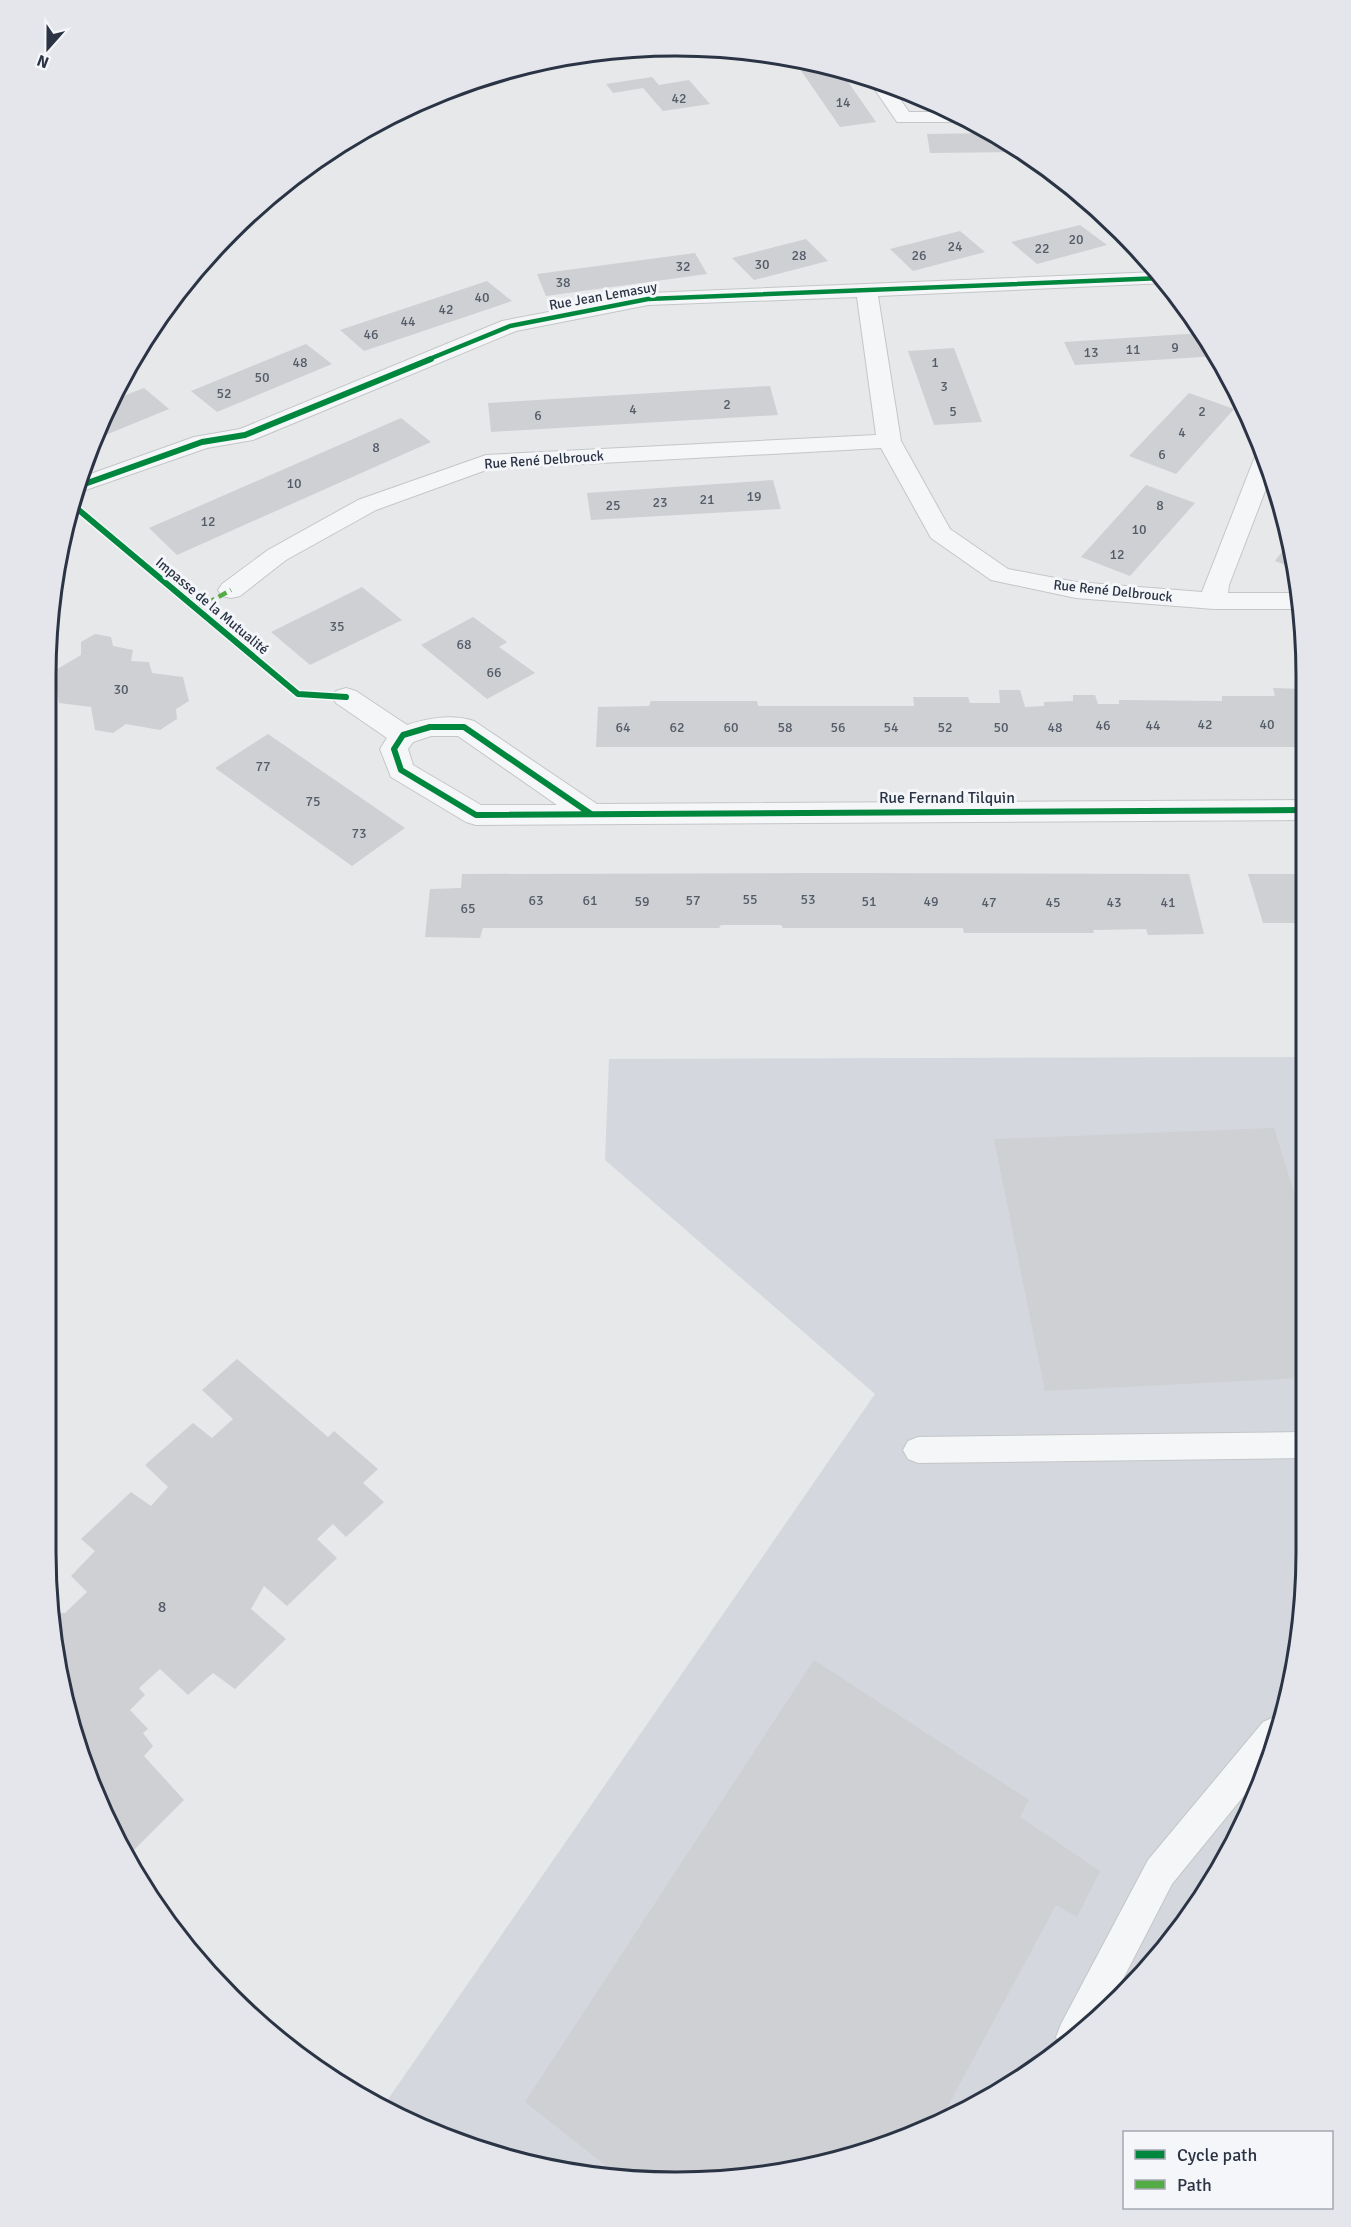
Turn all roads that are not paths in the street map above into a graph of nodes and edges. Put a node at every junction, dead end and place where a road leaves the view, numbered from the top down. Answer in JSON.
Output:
{"nodes":[{"id":1,"x":886,"y":92,"type":"edge"},
{"id":2,"x":948,"y":118,"type":"edge"},
{"id":3,"x":1151,"y":278,"type":"edge"},
{"id":4,"x":867,"y":291,"type":"junction"},
{"id":5,"x":889,"y":441,"type":"junction"},
{"id":6,"x":1261,"y":471,"type":"edge"},
{"id":7,"x":86,"y":484,"type":"edge"},
{"id":8,"x":231,"y":590,"type":"dead end"},
{"id":9,"x":1214,"y":601,"type":"junction"},
{"id":10,"x":1291,"y":601,"type":"edge"},
{"id":11,"x":346,"y":698,"type":"dead end"},
{"id":12,"x":403,"y":735,"type":"junction"},
{"id":13,"x":1296,"y":810,"type":"edge"},
{"id":14,"x":591,"y":814,"type":"junction"},
{"id":15,"x":1296,"y":1445,"type":"edge"},
{"id":16,"x":918,"y":1450,"type":"dead end"},
{"id":17,"x":1265,"y":1744,"type":"edge"},
{"id":18,"x":1084,"y":2018,"type":"edge"}],
"edges":[{"from":1,"to":2,"type":"street"},
{"from":3,"to":4,"type":"street","name":"Rue Jean Lemasuy"},
{"from":4,"to":5,"type":"street","name":"Rue René Delbrouck"},
{"from":4,"to":7,"type":"street","name":"Rue Jean Lemasuy"},
{"from":5,"to":8,"type":"street","name":"Rue René Delbrouck"},
{"from":5,"to":9,"type":"street","name":"Rue René Delbrouck"},
{"from":6,"to":9,"type":"street"},
{"from":9,"to":10,"type":"street","name":"Rue René Delbrouck"},
{"from":11,"to":12,"type":"street"},
{"from":12,"to":14,"type":"street"},
{"from":12,"to":14,"type":"street","name":"Rue Fernand Tilquin"},
{"from":13,"to":14,"type":"street","name":"Rue Fernand Tilquin"},
{"from":15,"to":16,"type":"lane"},
{"from":17,"to":18,"type":"lane"}]}
